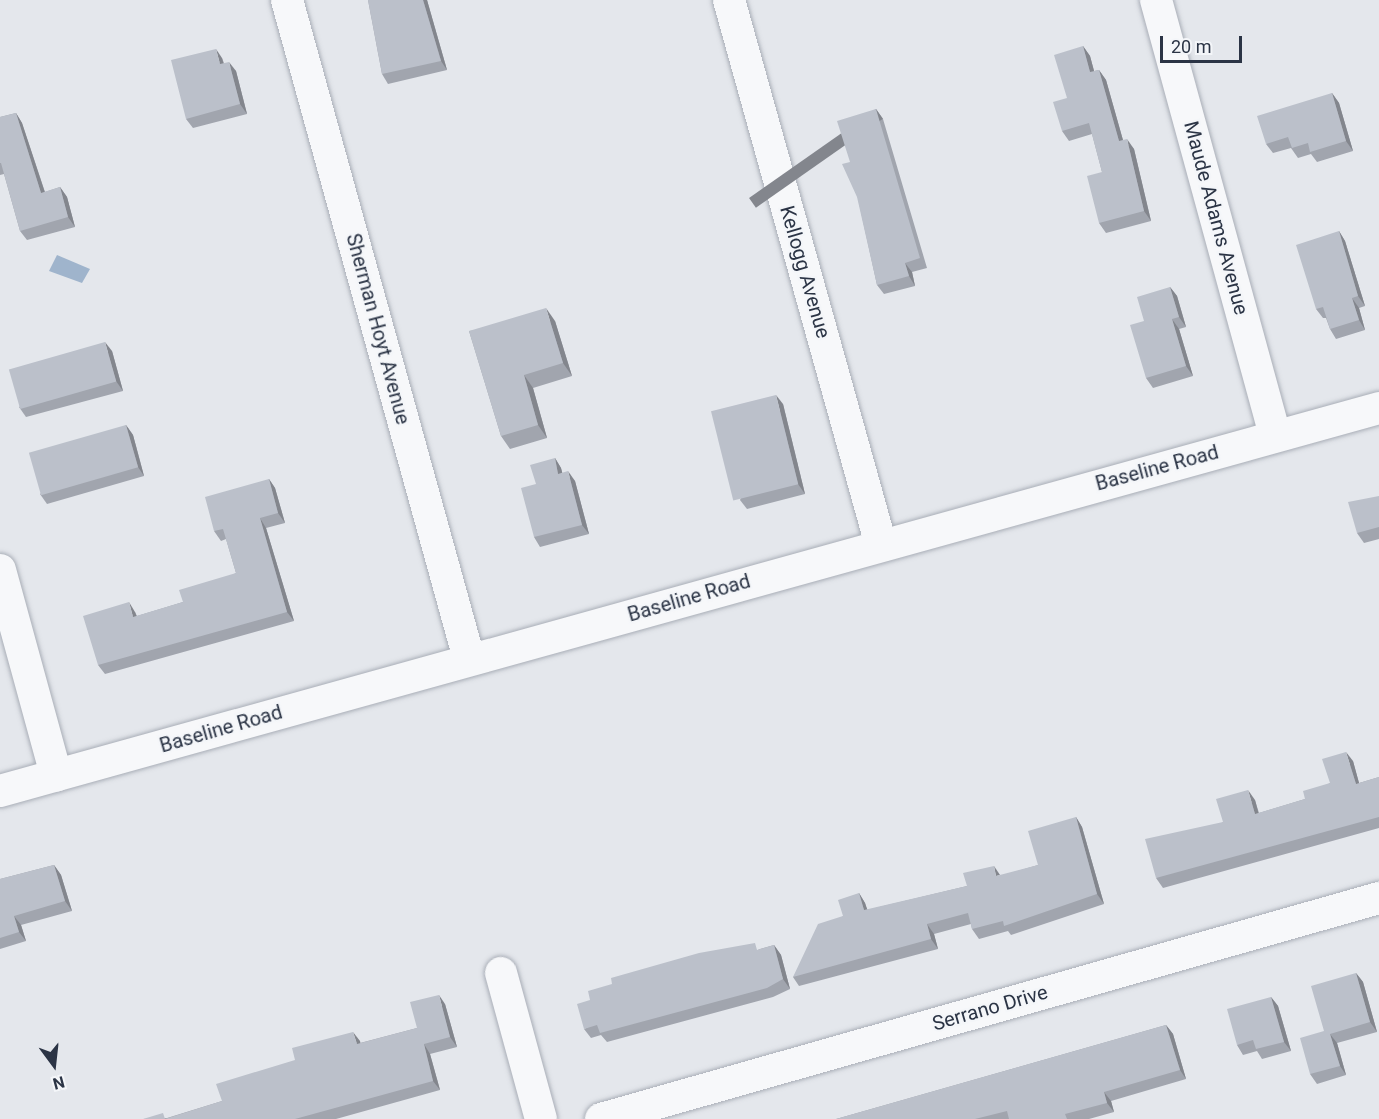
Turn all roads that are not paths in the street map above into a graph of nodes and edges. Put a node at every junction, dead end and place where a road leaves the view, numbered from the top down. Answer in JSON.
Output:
{"nodes":[{"id":1,"x":287,"y":0,"type":"edge"},
{"id":2,"x":729,"y":0,"type":"edge"},
{"id":3,"x":1156,"y":0,"type":"edge"},
{"id":4,"x":1379,"y":408,"type":"edge"},
{"id":5,"x":1275,"y":436,"type":"junction"},
{"id":6,"x":880,"y":544,"type":"junction"},
{"id":7,"x":0,"y":570,"type":"edge"},
{"id":8,"x":470,"y":659,"type":"junction"},
{"id":9,"x":56,"y":775,"type":"junction"},
{"id":10,"x":0,"y":791,"type":"edge"},
{"id":11,"x":1379,"y":898,"type":"edge"},
{"id":12,"x":501,"y":973,"type":"dead end"},
{"id":13,"x":541,"y":1119,"type":"edge"},
{"id":14,"x":600,"y":1119,"type":"edge"}],
"edges":[{"from":1,"to":8,"type":"street","name":"Sherman Hoyt Avenue"},
{"from":2,"to":6,"type":"street","name":"Kellogg Avenue"},
{"from":3,"to":5,"type":"street","name":"Maude Adams Avenue"},
{"from":4,"to":5,"type":"street","name":"Baseline Road"},
{"from":5,"to":6,"type":"street","name":"Baseline Road"},
{"from":6,"to":8,"type":"street","name":"Baseline Road"},
{"from":7,"to":9,"type":"street"},
{"from":8,"to":9,"type":"street","name":"Baseline Road"},
{"from":9,"to":10,"type":"street","name":"Baseline Road"},
{"from":11,"to":14,"type":"street","name":"Serrano Drive"},
{"from":12,"to":13,"type":"street"}]}
